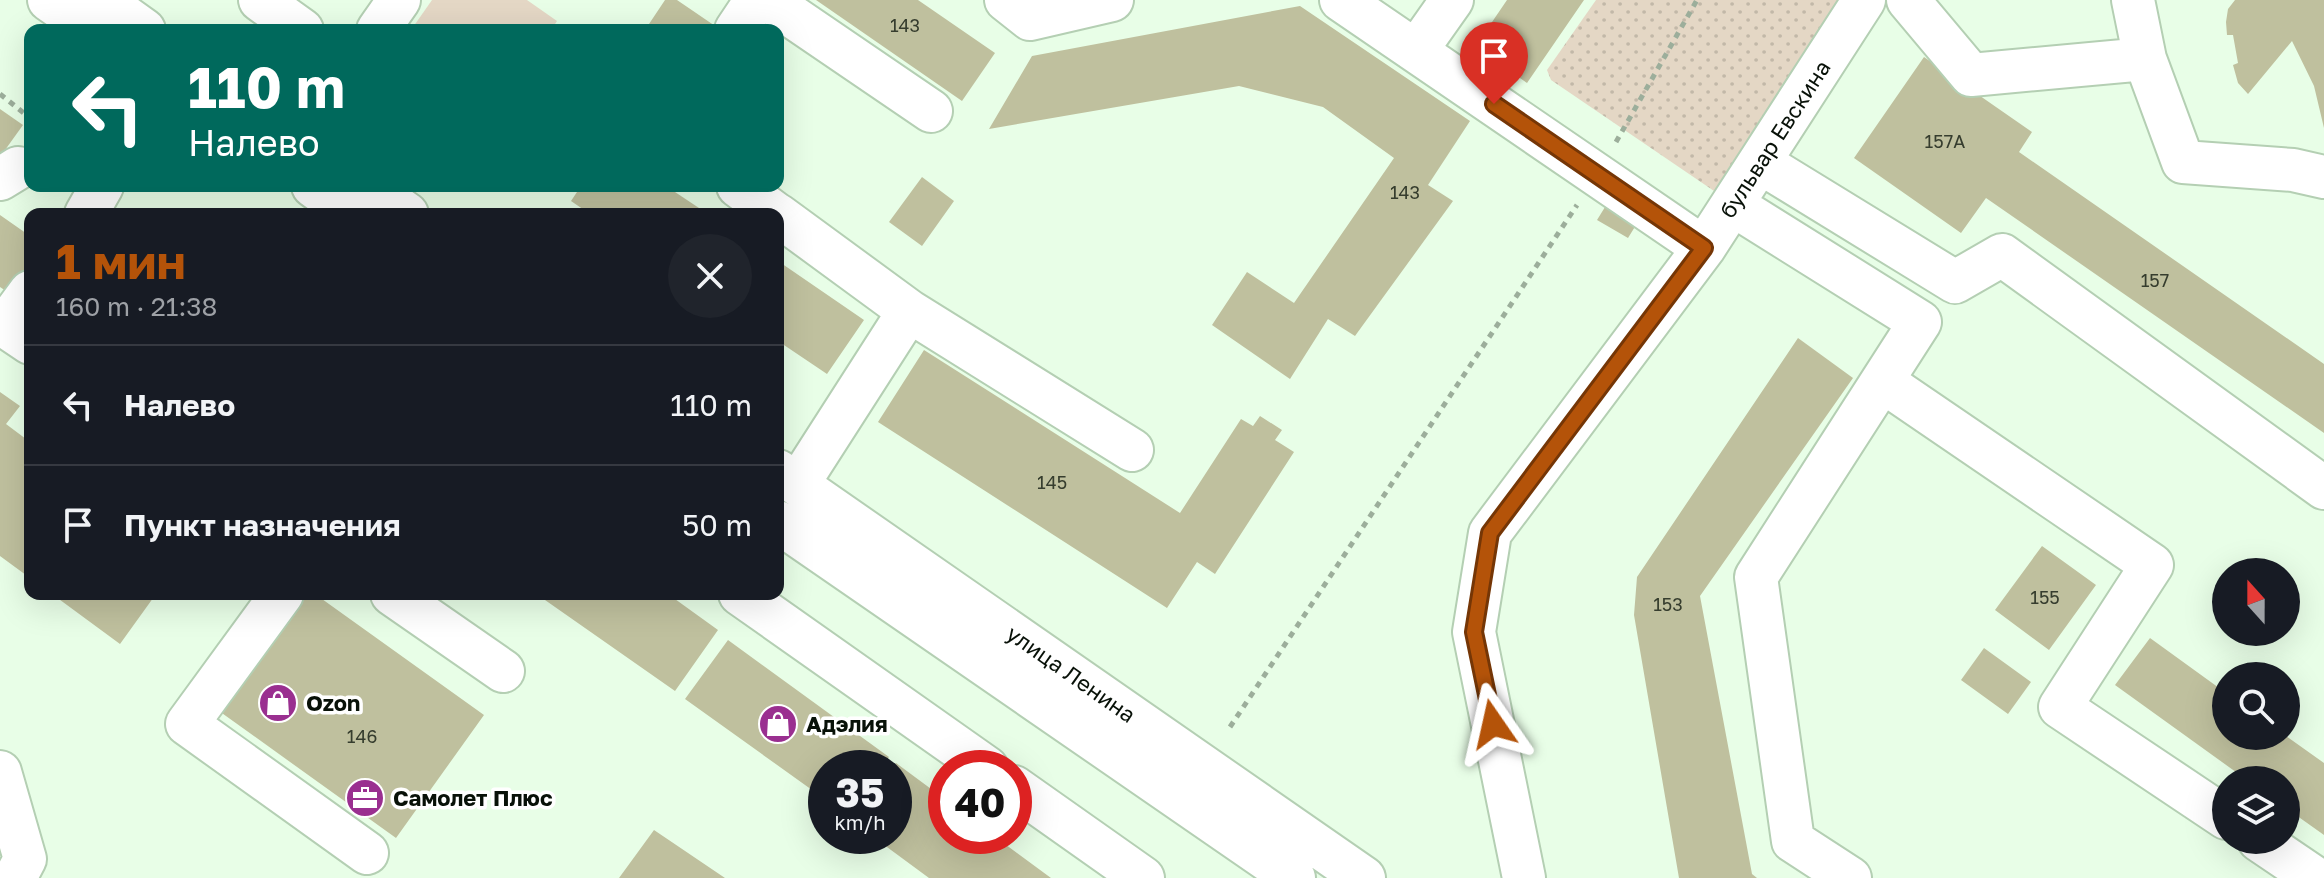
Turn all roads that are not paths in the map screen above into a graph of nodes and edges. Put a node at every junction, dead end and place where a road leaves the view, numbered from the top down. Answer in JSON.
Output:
{"nodes":[{"id":1,"x":49,"y":0,"type":"edge"},
{"id":2,"x":102,"y":0,"type":"edge"},
{"id":3,"x":260,"y":0,"type":"edge"},
{"id":4,"x":399,"y":0,"type":"edge"},
{"id":5,"x":756,"y":0,"type":"edge"},
{"id":6,"x":768,"y":0,"type":"edge"},
{"id":7,"x":1006,"y":0,"type":"edge"},
{"id":8,"x":1112,"y":0,"type":"edge"},
{"id":9,"x":1341,"y":0,"type":"edge"},
{"id":10,"x":1452,"y":0,"type":"edge"},
{"id":11,"x":1864,"y":0,"type":"edge"},
{"id":12,"x":1908,"y":0,"type":"edge"},
{"id":13,"x":2133,"y":0,"type":"edge"},
{"id":14,"x":83,"y":24,"type":"edge"},
{"id":15,"x":136,"y":24,"type":"edge"},
{"id":16,"x":294,"y":24,"type":"edge"},
{"id":17,"x":382,"y":24,"type":"edge"},
{"id":18,"x":740,"y":24,"type":"edge"},
{"id":19,"x":1416,"y":51,"type":"junction"},
{"id":20,"x":2145,"y":59,"type":"junction"},
{"id":21,"x":931,"y":111,"type":"dead end"},
{"id":22,"x":1761,"y":163,"type":"junction"},
{"id":23,"x":2324,"y":177,"type":"edge"},
{"id":24,"x":321,"y":192,"type":"edge"},
{"id":25,"x":376,"y":192,"type":"edge"},
{"id":26,"x":746,"y":192,"type":"edge"},
{"id":27,"x":1733,"y":205,"type":"junction"},
{"id":28,"x":344,"y":208,"type":"edge"},
{"id":29,"x":398,"y":208,"type":"edge"},
{"id":30,"x":768,"y":208,"type":"edge"},
{"id":31,"x":784,"y":220,"type":"edge"},
{"id":32,"x":1704,"y":248,"type":"junction"},
{"id":33,"x":24,"y":305,"type":"edge"},
{"id":34,"x":909,"y":311,"type":"junction"},
{"id":35,"x":12,"y":331,"type":"edge"},
{"id":36,"x":1882,"y":381,"type":"junction"},
{"id":37,"x":1132,"y":450,"type":"dead end"},
{"id":38,"x":788,"y":478,"type":"edge"},
{"id":39,"x":2324,"y":488,"type":"edge"},
{"id":40,"x":784,"y":526,"type":"edge"},
{"id":41,"x":278,"y":600,"type":"edge"},
{"id":42,"x":401,"y":600,"type":"edge"},
{"id":43,"x":749,"y":600,"type":"edge"},
{"id":44,"x":503,"y":671,"type":"dead end"},
{"id":45,"x":961,"y":750,"type":"edge"},
{"id":46,"x":0,"y":772,"type":"edge"},
{"id":47,"x":1032,"y":800,"type":"edge"},
{"id":48,"x":2212,"y":809,"type":"edge"},
{"id":49,"x":367,"y":853,"type":"dead end"},
{"id":50,"x":2280,"y":854,"type":"edge"},
{"id":51,"x":15,"y":878,"type":"edge"},
{"id":52,"x":1143,"y":878,"type":"edge"},
{"id":53,"x":1294,"y":878,"type":"edge"},
{"id":54,"x":1364,"y":878,"type":"edge"},
{"id":55,"x":1524,"y":878,"type":"edge"},
{"id":56,"x":1850,"y":878,"type":"edge"},
{"id":57,"x":2315,"y":878,"type":"edge"}],
"edges":[{"from":1,"to":14,"type":"street"},
{"from":2,"to":15,"type":"street"},
{"from":3,"to":16,"type":"street"},
{"from":4,"to":17,"type":"street"},
{"from":5,"to":18,"type":"street"},
{"from":6,"to":21,"type":"street"},
{"from":7,"to":8,"type":"street"},
{"from":9,"to":19,"type":"street"},
{"from":10,"to":19,"type":"street"},
{"from":11,"to":22,"type":"street","name":"бульвар Евскина"},
{"from":12,"to":20,"type":"street"},
{"from":13,"to":20,"type":"street"},
{"from":19,"to":32,"type":"street"},
{"from":20,"to":23,"type":"street"},
{"from":22,"to":27,"type":"street","name":"бульвар Евскина"},
{"from":22,"to":39,"type":"street"},
{"from":24,"to":28,"type":"street"},
{"from":25,"to":29,"type":"street"},
{"from":26,"to":30,"type":"street"},
{"from":27,"to":32,"type":"street","name":"бульвар Евскина"},
{"from":27,"to":36,"type":"street"},
{"from":31,"to":34,"type":"street"},
{"from":32,"to":55,"type":"street","name":"бульвар Евскина"},
{"from":33,"to":35,"type":"street"},
{"from":34,"to":37,"type":"street"},
{"from":34,"to":38,"type":"street"},
{"from":36,"to":48,"type":"street"},
{"from":36,"to":56,"type":"street"},
{"from":38,"to":54,"type":"street","name":"улица Ленина"},
{"from":40,"to":53,"type":"street","name":"улица Ленина"},
{"from":41,"to":49,"type":"street"},
{"from":42,"to":44,"type":"street"},
{"from":43,"to":45,"type":"street"},
{"from":46,"to":51,"type":"street"},
{"from":47,"to":52,"type":"street"},
{"from":50,"to":57,"type":"street"}]}
